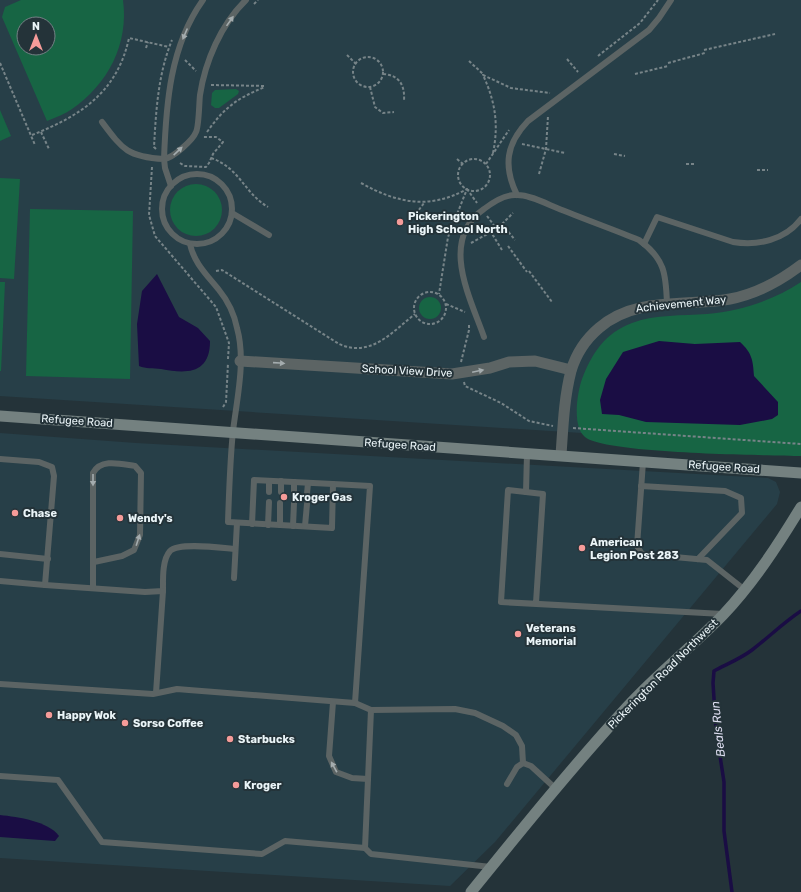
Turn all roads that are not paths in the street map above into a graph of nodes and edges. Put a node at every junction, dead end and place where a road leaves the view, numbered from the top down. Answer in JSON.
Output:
{"nodes":[{"id":1,"x":203,"y":0,"type":"edge"},
{"id":2,"x":246,"y":0,"type":"edge"},
{"id":3,"x":670,"y":0,"type":"edge"},
{"id":4,"x":102,"y":122,"type":"dead end"},
{"id":5,"x":167,"y":158,"type":"junction"},
{"id":6,"x":171,"y":186,"type":"junction"},
{"id":7,"x":517,"y":195,"type":"junction"},
{"id":8,"x":232,"y":213,"type":"junction"},
{"id":9,"x":801,"y":219,"type":"edge"},
{"id":10,"x":269,"y":235,"type":"dead end"},
{"id":11,"x":190,"y":244,"type":"junction"},
{"id":12,"x":644,"y":244,"type":"junction"},
{"id":13,"x":801,"y":265,"type":"edge"},
{"id":14,"x":667,"y":304,"type":"junction"},
{"id":15,"x":484,"y":337,"type":"dead end"},
{"id":16,"x":240,"y":361,"type":"junction"},
{"id":17,"x":572,"y":370,"type":"junction"},
{"id":18,"x":0,"y":416,"type":"edge"},
{"id":19,"x":233,"y":432,"type":"junction"},
{"id":20,"x":527,"y":454,"type":"junction"},
{"id":21,"x":561,"y":455,"type":"junction"},
{"id":22,"x":0,"y":459,"type":"edge"},
{"id":23,"x":643,"y":462,"type":"junction"},
{"id":24,"x":801,"y":472,"type":"edge"},
{"id":25,"x":269,"y":481,"type":"junction"},
{"id":26,"x":281,"y":481,"type":"junction"},
{"id":27,"x":294,"y":482,"type":"junction"},
{"id":28,"x":308,"y":483,"type":"junction"},
{"id":29,"x":333,"y":484,"type":"junction"},
{"id":30,"x":641,"y":486,"type":"junction"},
{"id":31,"x":269,"y":492,"type":"dead end"},
{"id":32,"x":281,"y":492,"type":"dead end"},
{"id":33,"x":526,"y":492,"type":"junction"},
{"id":34,"x":294,"y":493,"type":"dead end"},
{"id":35,"x":307,"y":494,"type":"dead end"},
{"id":36,"x":269,"y":502,"type":"dead end"},
{"id":37,"x":280,"y":503,"type":"dead end"},
{"id":38,"x":294,"y":503,"type":"dead end"},
{"id":39,"x":307,"y":504,"type":"dead end"},
{"id":40,"x":801,"y":507,"type":"edge"},
{"id":41,"x":237,"y":523,"type":"junction"},
{"id":42,"x":252,"y":524,"type":"junction"},
{"id":43,"x":268,"y":525,"type":"junction"},
{"id":44,"x":280,"y":525,"type":"junction"},
{"id":45,"x":293,"y":526,"type":"junction"},
{"id":46,"x":305,"y":526,"type":"junction"},
{"id":47,"x":235,"y":549,"type":"junction"},
{"id":48,"x":0,"y":554,"type":"edge"},
{"id":49,"x":48,"y":558,"type":"junction"},
{"id":50,"x":698,"y":560,"type":"junction"},
{"id":51,"x":94,"y":562,"type":"junction"},
{"id":52,"x":234,"y":578,"type":"dead end"},
{"id":53,"x":0,"y":581,"type":"edge"},
{"id":54,"x":46,"y":585,"type":"junction"},
{"id":55,"x":93,"y":587,"type":"junction"},
{"id":56,"x":745,"y":590,"type":"junction"},
{"id":57,"x":163,"y":591,"type":"junction"},
{"id":58,"x":536,"y":603,"type":"junction"},
{"id":59,"x":724,"y":614,"type":"junction"},
{"id":60,"x":0,"y":684,"type":"edge"},
{"id":61,"x":156,"y":693,"type":"junction"},
{"id":62,"x":334,"y":702,"type":"junction"},
{"id":63,"x":355,"y":704,"type":"junction"},
{"id":64,"x":372,"y":710,"type":"junction"},
{"id":65,"x":523,"y":763,"type":"junction"},
{"id":66,"x":0,"y":776,"type":"edge"},
{"id":67,"x":368,"y":779,"type":"junction"},
{"id":68,"x":507,"y":784,"type":"dead end"},
{"id":69,"x":555,"y":788,"type":"junction"},
{"id":70,"x":365,"y":848,"type":"junction"},
{"id":71,"x":491,"y":867,"type":"junction"},
{"id":72,"x":471,"y":892,"type":"edge"}],
"edges":[{"from":1,"to":5,"type":"lane","one_way":true},
{"from":5,"to":2,"type":"lane","one_way":true},
{"from":3,"to":7,"type":"lane"},
{"from":4,"to":5,"type":"lane"},
{"from":5,"to":6,"type":"lane"},
{"from":6,"to":8,"type":"lane"},
{"from":6,"to":11,"type":"lane"},
{"from":7,"to":12,"type":"lane"},
{"from":7,"to":15,"type":"lane"},
{"from":8,"to":10,"type":"lane"},
{"from":8,"to":11,"type":"lane"},
{"from":9,"to":12,"type":"lane"},
{"from":11,"to":16,"type":"lane"},
{"from":12,"to":14,"type":"lane"},
{"from":13,"to":14,"type":"street","name":"Achievement Way"},
{"from":14,"to":17,"type":"street","name":"Achievement Way"},
{"from":16,"to":17,"type":"street","name":"School View Drive","one_way":true},
{"from":16,"to":19,"type":"lane"},
{"from":17,"to":21,"type":"street","name":"Achievement Way"},
{"from":18,"to":19,"type":"main road","name":"Refugee Road"},
{"from":19,"to":20,"type":"main road","name":"Refugee Road"},
{"from":19,"to":41,"type":"lane"},
{"from":20,"to":21,"type":"main road","name":"Refugee Road"},
{"from":20,"to":33,"type":"lane"},
{"from":21,"to":23,"type":"main road","name":"Refugee Road"},
{"from":22,"to":49,"type":"lane"},
{"from":23,"to":24,"type":"main road","name":"Refugee Road"},
{"from":23,"to":30,"type":"lane"},
{"from":25,"to":26,"type":"lane"},
{"from":25,"to":31,"type":"lane"},
{"from":25,"to":42,"type":"lane"},
{"from":26,"to":27,"type":"lane"},
{"from":26,"to":32,"type":"lane"},
{"from":27,"to":28,"type":"lane"},
{"from":27,"to":34,"type":"lane"},
{"from":28,"to":29,"type":"lane"},
{"from":28,"to":35,"type":"lane"},
{"from":29,"to":46,"type":"lane"},
{"from":29,"to":63,"type":"lane"},
{"from":30,"to":50,"type":"lane"},
{"from":30,"to":50,"type":"lane"},
{"from":33,"to":58,"type":"lane"},
{"from":33,"to":58,"type":"lane"},
{"from":36,"to":43,"type":"lane"},
{"from":37,"to":44,"type":"lane"},
{"from":38,"to":45,"type":"lane"},
{"from":39,"to":46,"type":"lane"},
{"from":40,"to":56,"type":"main road","name":"Pickerington Road Northwest"},
{"from":41,"to":42,"type":"lane"},
{"from":41,"to":47,"type":"lane"},
{"from":42,"to":43,"type":"lane"},
{"from":43,"to":44,"type":"lane"},
{"from":44,"to":45,"type":"lane"},
{"from":45,"to":46,"type":"lane"},
{"from":47,"to":52,"type":"lane"},
{"from":47,"to":57,"type":"lane"},
{"from":48,"to":49,"type":"lane"},
{"from":49,"to":54,"type":"lane"},
{"from":50,"to":56,"type":"lane"},
{"from":51,"to":51,"type":"lane","one_way":true},
{"from":51,"to":55,"type":"lane"},
{"from":53,"to":54,"type":"lane"},
{"from":54,"to":55,"type":"lane"},
{"from":55,"to":57,"type":"lane"},
{"from":56,"to":59,"type":"main road","name":"Pickerington Road Northwest"},
{"from":57,"to":61,"type":"lane"},
{"from":58,"to":59,"type":"lane"},
{"from":59,"to":69,"type":"main road","name":"Pickerington Road Northwest"},
{"from":60,"to":61,"type":"lane"},
{"from":61,"to":62,"type":"lane"},
{"from":62,"to":63,"type":"lane"},
{"from":67,"to":62,"type":"lane","one_way":true},
{"from":63,"to":64,"type":"lane"},
{"from":64,"to":65,"type":"lane"},
{"from":64,"to":67,"type":"lane"},
{"from":65,"to":68,"type":"lane"},
{"from":65,"to":69,"type":"lane"},
{"from":66,"to":70,"type":"lane"},
{"from":67,"to":70,"type":"lane"},
{"from":69,"to":71,"type":"main road","name":"Pickerington Road Northwest"},
{"from":70,"to":71,"type":"lane"},
{"from":71,"to":72,"type":"main road","name":"Pickerington Road Northwest"}]}
